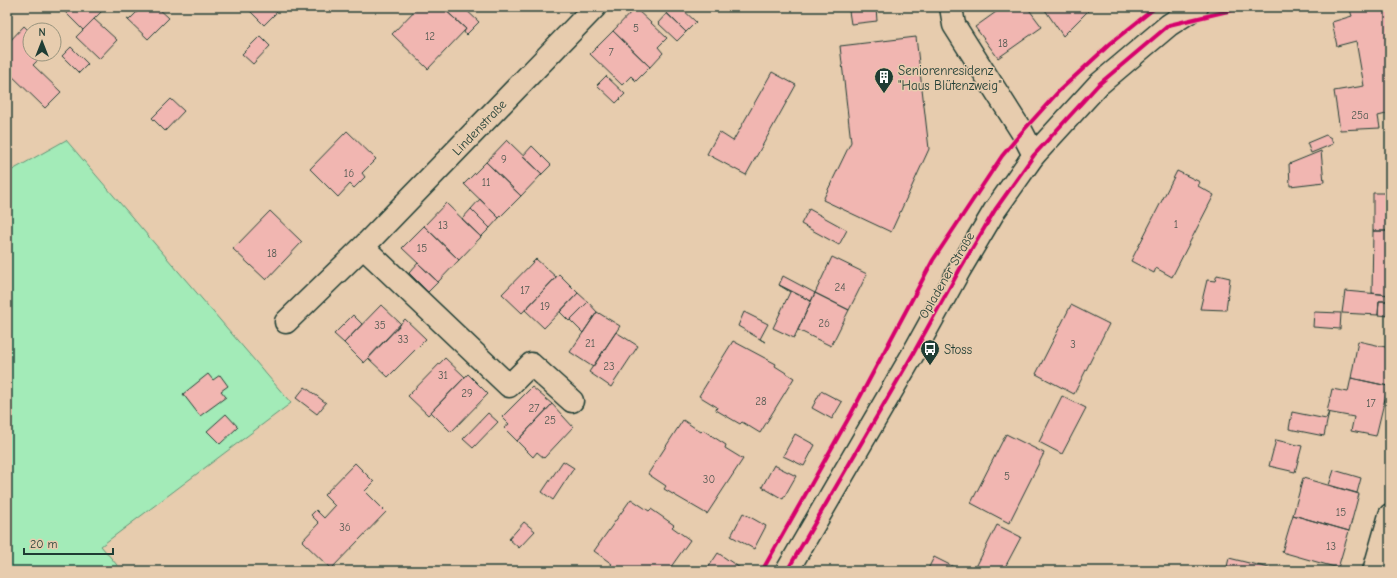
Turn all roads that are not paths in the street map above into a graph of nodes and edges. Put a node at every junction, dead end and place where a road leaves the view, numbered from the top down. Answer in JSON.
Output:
{"nodes":[{"id":1,"x":595,"y":7,"type":"edge"},
{"id":2,"x":951,"y":7,"type":"edge"},
{"id":3,"x":1197,"y":7,"type":"edge"},
{"id":4,"x":1034,"y":155,"type":"junction"},
{"id":5,"x":363,"y":247,"type":"junction"},
{"id":6,"x":286,"y":322,"type":"dead end"},
{"id":7,"x":572,"y":402,"type":"dead end"},
{"id":8,"x":1390,"y":515,"type":"edge"},
{"id":9,"x":786,"y":571,"type":"edge"},
{"id":10,"x":1374,"y":571,"type":"edge"}],
"edges":[{"from":1,"to":5,"type":"main road","name":"Lindenstraße"},
{"from":2,"to":4,"type":"main road"},
{"from":3,"to":4,"type":"main road","name":"Opladener Straße"},
{"from":4,"to":9,"type":"main road","name":"Opladener Straße"},
{"from":5,"to":6,"type":"main road","name":"Lindenstraße"},
{"from":5,"to":7,"type":"main road"},
{"from":8,"to":10,"type":"main road"}]}
